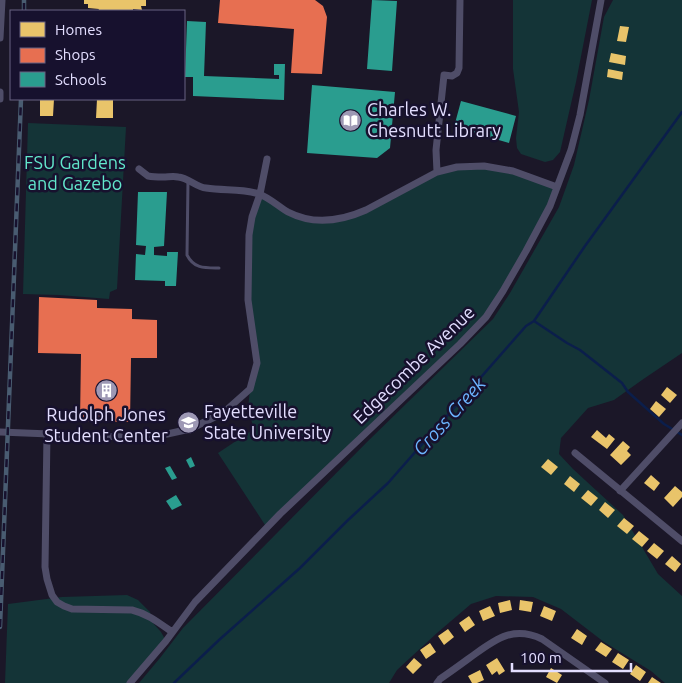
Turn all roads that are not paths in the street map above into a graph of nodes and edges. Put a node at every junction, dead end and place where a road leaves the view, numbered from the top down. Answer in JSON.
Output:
{"nodes":[{"id":1,"x":2,"y":0,"type":"edge"},
{"id":2,"x":460,"y":0,"type":"edge"},
{"id":3,"x":601,"y":0,"type":"edge"},
{"id":4,"x":0,"y":38,"type":"edge"},
{"id":5,"x":0,"y":92,"type":"edge"},
{"id":6,"x":0,"y":99,"type":"edge"},
{"id":7,"x":268,"y":159,"type":"dead end"},
{"id":8,"x":139,"y":169,"type":"dead end"},
{"id":9,"x":438,"y":172,"type":"junction"},
{"id":10,"x":188,"y":180,"type":"junction"},
{"id":11,"x":557,"y":187,"type":"junction"},
{"id":12,"x":260,"y":194,"type":"junction"},
{"id":13,"x":219,"y":268,"type":"dead end"},
{"id":14,"x":682,"y":423,"type":"edge"},
{"id":15,"x":0,"y":432,"type":"edge"},
{"id":16,"x":47,"y":434,"type":"junction"},
{"id":17,"x":575,"y":453,"type":"dead end"},
{"id":18,"x":620,"y":491,"type":"junction"},
{"id":19,"x":682,"y":541,"type":"edge"},
{"id":20,"x":172,"y":632,"type":"junction"},
{"id":21,"x":130,"y":683,"type":"edge"},
{"id":22,"x":437,"y":683,"type":"edge"},
{"id":23,"x":605,"y":683,"type":"edge"}],
"edges":[{"from":1,"to":4,"type":"street"},
{"from":2,"to":9,"type":"street"},
{"from":3,"to":11,"type":"street","name":"Edgecombe Avenue"},
{"from":5,"to":6,"type":"street"},
{"from":7,"to":12,"type":"street"},
{"from":8,"to":10,"type":"street"},
{"from":9,"to":11,"type":"street"},
{"from":9,"to":12,"type":"street"},
{"from":10,"to":12,"type":"street"},
{"from":10,"to":13,"type":"lane"},
{"from":11,"to":20,"type":"street","name":"Edgecombe Avenue"},
{"from":12,"to":16,"type":"street"},
{"from":14,"to":18,"type":"street"},
{"from":15,"to":16,"type":"street"},
{"from":16,"to":20,"type":"street"},
{"from":17,"to":18,"type":"street"},
{"from":18,"to":19,"type":"street"},
{"from":20,"to":21,"type":"street","name":"Edgecombe Avenue"},
{"from":22,"to":23,"type":"street"}]}
